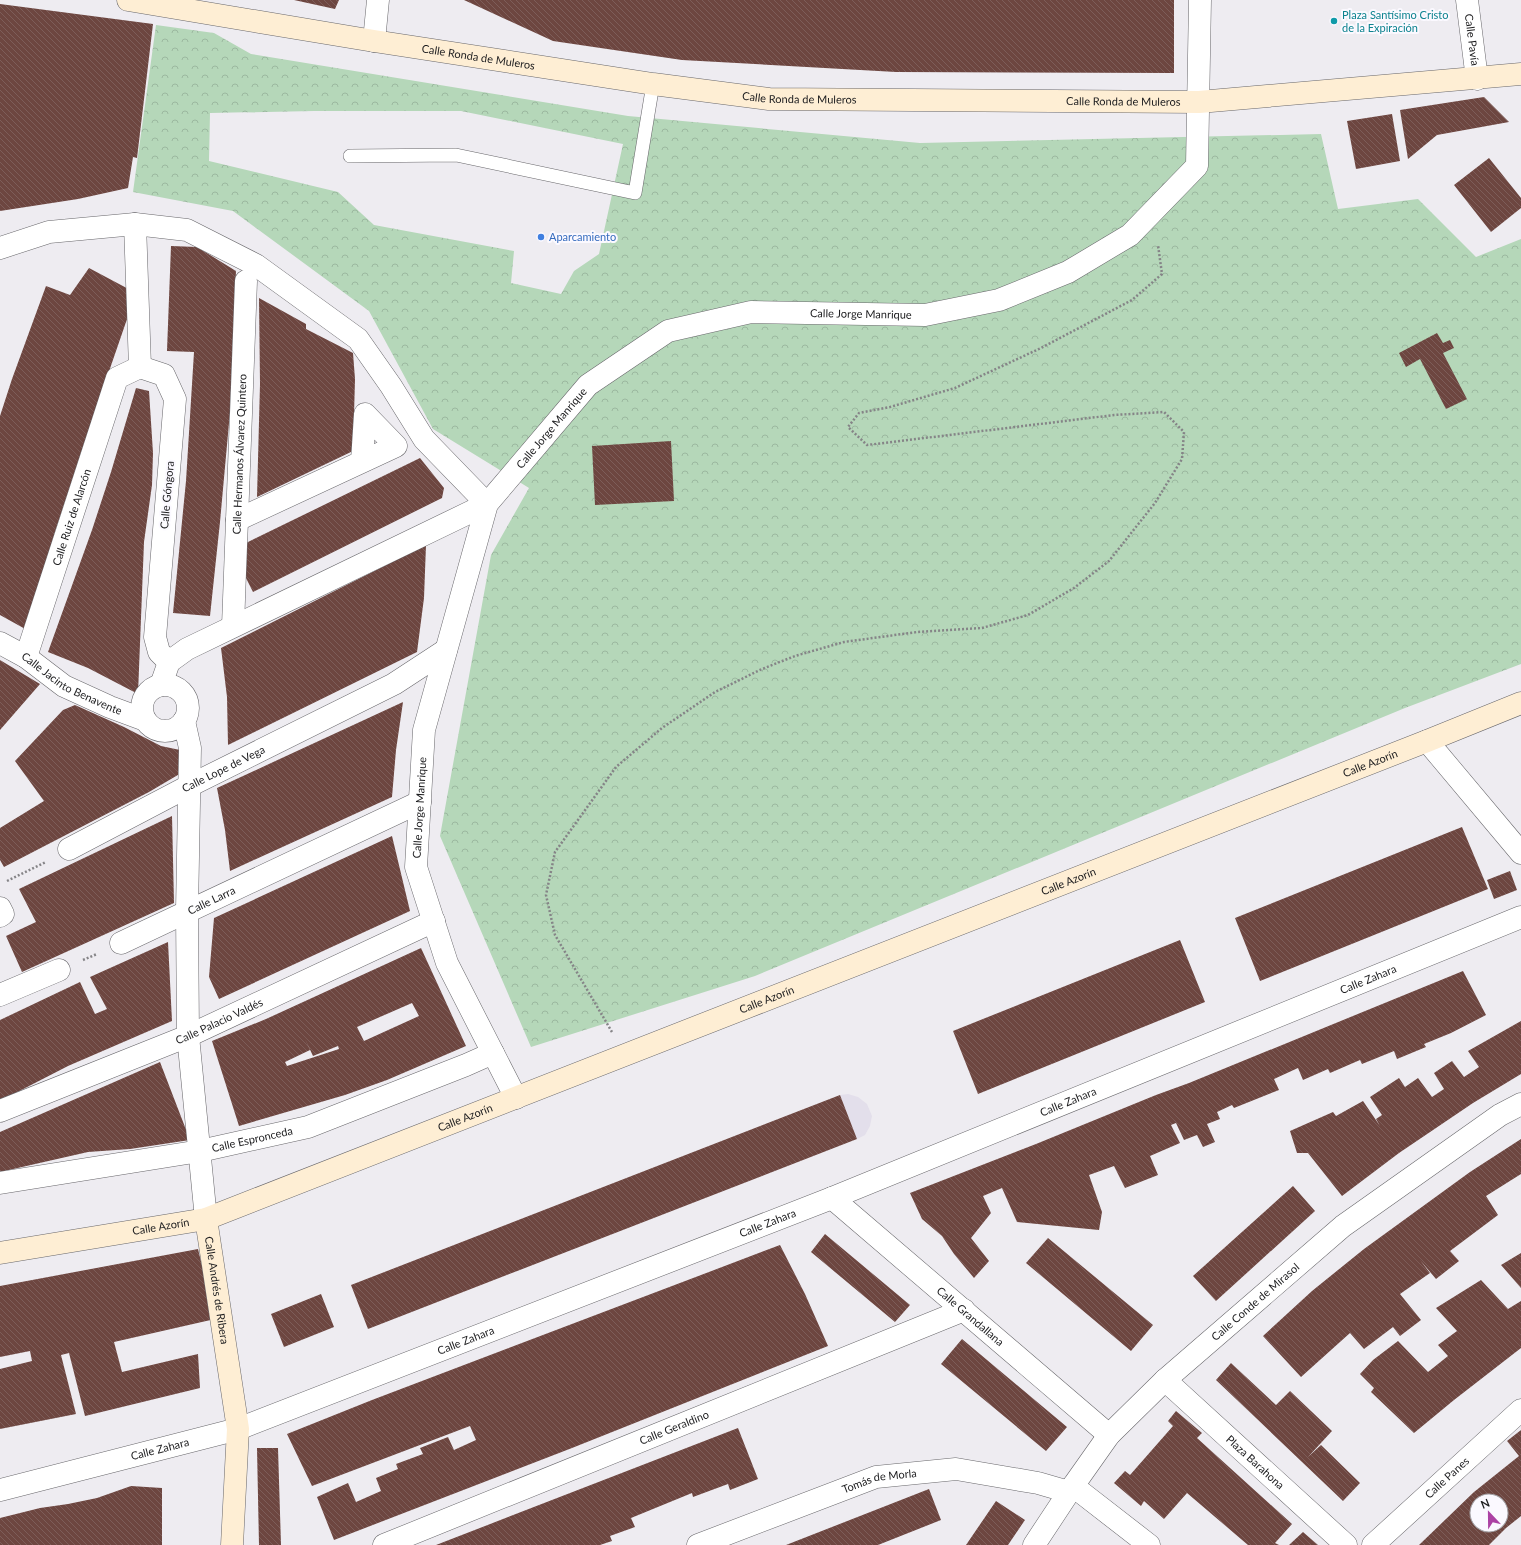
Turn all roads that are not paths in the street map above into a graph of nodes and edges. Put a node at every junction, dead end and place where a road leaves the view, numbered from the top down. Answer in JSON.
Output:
{"nodes":[{"id":1,"x":128,"y":0,"type":"edge"},
{"id":2,"x":378,"y":0,"type":"edge"},
{"id":3,"x":1200,"y":0,"type":"edge"},
{"id":4,"x":1466,"y":0,"type":"edge"},
{"id":5,"x":157,"y":2,"type":"edge"},
{"id":6,"x":374,"y":41,"type":"junction"},
{"id":7,"x":1521,"y":74,"type":"edge"},
{"id":8,"x":1478,"y":79,"type":"junction"},
{"id":9,"x":653,"y":84,"type":"junction"},
{"id":10,"x":1199,"y":102,"type":"junction"},
{"id":11,"x":350,"y":156,"type":"dead end"},
{"id":12,"x":135,"y":224,"type":"junction"},
{"id":13,"x":0,"y":248,"type":"edge"},
{"id":14,"x":246,"y":281,"type":"dead end"},
{"id":15,"x":140,"y":367,"type":"junction"},
{"id":16,"x":362,"y":461,"type":"dead end"},
{"id":17,"x":487,"y":504,"type":"junction"},
{"id":18,"x":237,"y":520,"type":"junction"},
{"id":19,"x":233,"y":626,"type":"junction"},
{"id":20,"x":0,"y":643,"type":"edge"},
{"id":21,"x":446,"y":650,"type":"junction"},
{"id":22,"x":26,"y":657,"type":"junction"},
{"id":23,"x":170,"y":662,"type":"junction"},
{"id":24,"x":161,"y":685,"type":"junction"},
{"id":25,"x":1521,"y":703,"type":"edge"},
{"id":26,"x":145,"y":720,"type":"junction"},
{"id":27,"x":184,"y":721,"type":"junction"},
{"id":28,"x":1427,"y":741,"type":"junction"},
{"id":29,"x":189,"y":786,"type":"junction"},
{"id":30,"x":420,"y":802,"type":"junction"},
{"id":31,"x":69,"y":849,"type":"road end"},
{"id":32,"x":1521,"y":853,"type":"edge"},
{"id":33,"x":0,"y":908,"type":"edge"},
{"id":34,"x":187,"y":911,"type":"junction"},
{"id":35,"x":0,"y":916,"type":"edge"},
{"id":36,"x":1521,"y":917,"type":"edge"},
{"id":37,"x":434,"y":921,"type":"junction"},
{"id":38,"x":121,"y":943,"type":"road end"},
{"id":39,"x":59,"y":970,"type":"road end"},
{"id":40,"x":0,"y":994,"type":"edge"},
{"id":41,"x":188,"y":1036,"type":"junction"},
{"id":42,"x":493,"y":1053,"type":"junction"},
{"id":43,"x":516,"y":1098,"type":"junction"},
{"id":44,"x":1521,"y":1104,"type":"edge"},
{"id":45,"x":0,"y":1111,"type":"edge"},
{"id":46,"x":200,"y":1151,"type":"junction"},
{"id":47,"x":0,"y":1183,"type":"edge"},
{"id":48,"x":832,"y":1198,"type":"junction"},
{"id":49,"x":206,"y":1219,"type":"junction"},
{"id":50,"x":0,"y":1253,"type":"edge"},
{"id":51,"x":964,"y":1310,"type":"junction"},
{"id":52,"x":1165,"y":1380,"type":"junction"},
{"id":53,"x":1521,"y":1410,"type":"edge"},
{"id":54,"x":238,"y":1428,"type":"junction"},
{"id":55,"x":1110,"y":1435,"type":"junction"},
{"id":56,"x":1071,"y":1489,"type":"junction"},
{"id":57,"x":0,"y":1490,"type":"edge"},
{"id":58,"x":232,"y":1545,"type":"edge"},
{"id":59,"x":384,"y":1545,"type":"edge"},
{"id":60,"x":698,"y":1545,"type":"edge"},
{"id":61,"x":1034,"y":1545,"type":"edge"},
{"id":62,"x":1149,"y":1545,"type":"edge"},
{"id":63,"x":1346,"y":1545,"type":"edge"},
{"id":64,"x":1373,"y":1545,"type":"edge"}],
"edges":[{"from":1,"to":5,"type":"street","name":"Calle Ronda de Muleros"},
{"from":2,"to":6,"type":"street"},
{"from":3,"to":10,"type":"street","name":"Calle Jorge Manrique"},
{"from":4,"to":8,"type":"street","name":"Calle Pavía"},
{"from":5,"to":6,"type":"street","name":"Calle Ronda de Muleros"},
{"from":6,"to":9,"type":"street","name":"Calle Ronda de Muleros"},
{"from":7,"to":8,"type":"street","name":"Calle Ronda de Muleros"},
{"from":8,"to":10,"type":"street","name":"Calle Ronda de Muleros"},
{"from":9,"to":10,"type":"street","name":"Calle Ronda de Muleros"},
{"from":9,"to":11,"type":"lane"},
{"from":10,"to":17,"type":"street","name":"Calle Jorge Manrique"},
{"from":12,"to":13,"type":"street"},
{"from":12,"to":15,"type":"street"},
{"from":12,"to":17,"type":"street"},
{"from":14,"to":18,"type":"street","name":"Calle Hermanos Álvarez Quintero"},
{"from":15,"to":22,"type":"street","name":"Calle Ruiz de Alarcón"},
{"from":15,"to":23,"type":"street","name":"Calle Góngora"},
{"from":16,"to":18,"type":"street"},
{"from":17,"to":19,"type":"street","name":"Calle Jorge Manrique"},
{"from":17,"to":21,"type":"street","name":"Calle Jorge Manrique"},
{"from":18,"to":19,"type":"street","name":"Calle Hermanos Álvarez Quintero"},
{"from":19,"to":23,"type":"street","name":"Calle Jorge Manrique"},
{"from":20,"to":22,"type":"street","name":"Calle Jacinto Benavente"},
{"from":21,"to":29,"type":"street","name":"Calle Lope de Vega"},
{"from":21,"to":30,"type":"street","name":"Calle Jorge Manrique"},
{"from":22,"to":26,"type":"street","name":"Calle Jacinto Benavente"},
{"from":23,"to":24,"type":"street"},
{"from":24,"to":26,"type":"street"},
{"from":24,"to":27,"type":"street"},
{"from":25,"to":28,"type":"street","name":"Calle Azorín"},
{"from":26,"to":27,"type":"street"},
{"from":27,"to":29,"type":"street","name":"Calle Andrés de Ribera"},
{"from":28,"to":32,"type":"street"},
{"from":28,"to":43,"type":"street","name":"Calle Azorín"},
{"from":29,"to":31,"type":"street","name":"Calle Lope de Vega"},
{"from":29,"to":34,"type":"street","name":"Calle Andrés de Ribera"},
{"from":30,"to":34,"type":"street","name":"Calle Larra"},
{"from":30,"to":37,"type":"street","name":"Calle Jorge Manrique"},
{"from":33,"to":35,"type":"street"},
{"from":34,"to":38,"type":"street","name":"Calle Larra"},
{"from":34,"to":41,"type":"street","name":"Calle Andrés de Ribera"},
{"from":36,"to":48,"type":"street","name":"Calle Zahara"},
{"from":37,"to":41,"type":"street","name":"Calle Palacio Valdés"},
{"from":37,"to":42,"type":"street","name":"Calle Jorge Manrique"},
{"from":39,"to":40,"type":"street"},
{"from":41,"to":45,"type":"street","name":"Calle Palacio Valdés"},
{"from":41,"to":46,"type":"street","name":"Calle Andrés de Ribera"},
{"from":42,"to":43,"type":"street","name":"Calle Jorge Manrique"},
{"from":42,"to":46,"type":"street","name":"Calle Espronceda"},
{"from":43,"to":49,"type":"street","name":"Calle Azorín"},
{"from":44,"to":52,"type":"street","name":"Calle Conde de Mirasol"},
{"from":46,"to":47,"type":"street","name":"Calle Espronceda"},
{"from":46,"to":49,"type":"street","name":"Calle Andrés de Ribera"},
{"from":48,"to":51,"type":"street","name":"Calle Grandallana"},
{"from":48,"to":54,"type":"street","name":"Calle Zahara"},
{"from":49,"to":50,"type":"street","name":"Calle Azorín"},
{"from":49,"to":54,"type":"street","name":"Calle Andrés de Ribera"},
{"from":51,"to":55,"type":"street","name":"Calle Grandallana"},
{"from":51,"to":59,"type":"street","name":"Calle Geraldino"},
{"from":52,"to":55,"type":"street","name":"Calle Conde de Mirasol"},
{"from":52,"to":63,"type":"street","name":"Plaza Barahona"},
{"from":53,"to":64,"type":"street","name":"Calle Panes"},
{"from":54,"to":57,"type":"street","name":"Calle Zahara"},
{"from":54,"to":58,"type":"street","name":"Calle Andrés de Ribera"},
{"from":55,"to":56,"type":"street","name":"Calle Conde de Mirasol"},
{"from":56,"to":60,"type":"street","name":"Tomás de Morla"},
{"from":56,"to":61,"type":"street","name":"Calle Conde de Mirasol"},
{"from":56,"to":62,"type":"street"}]}
